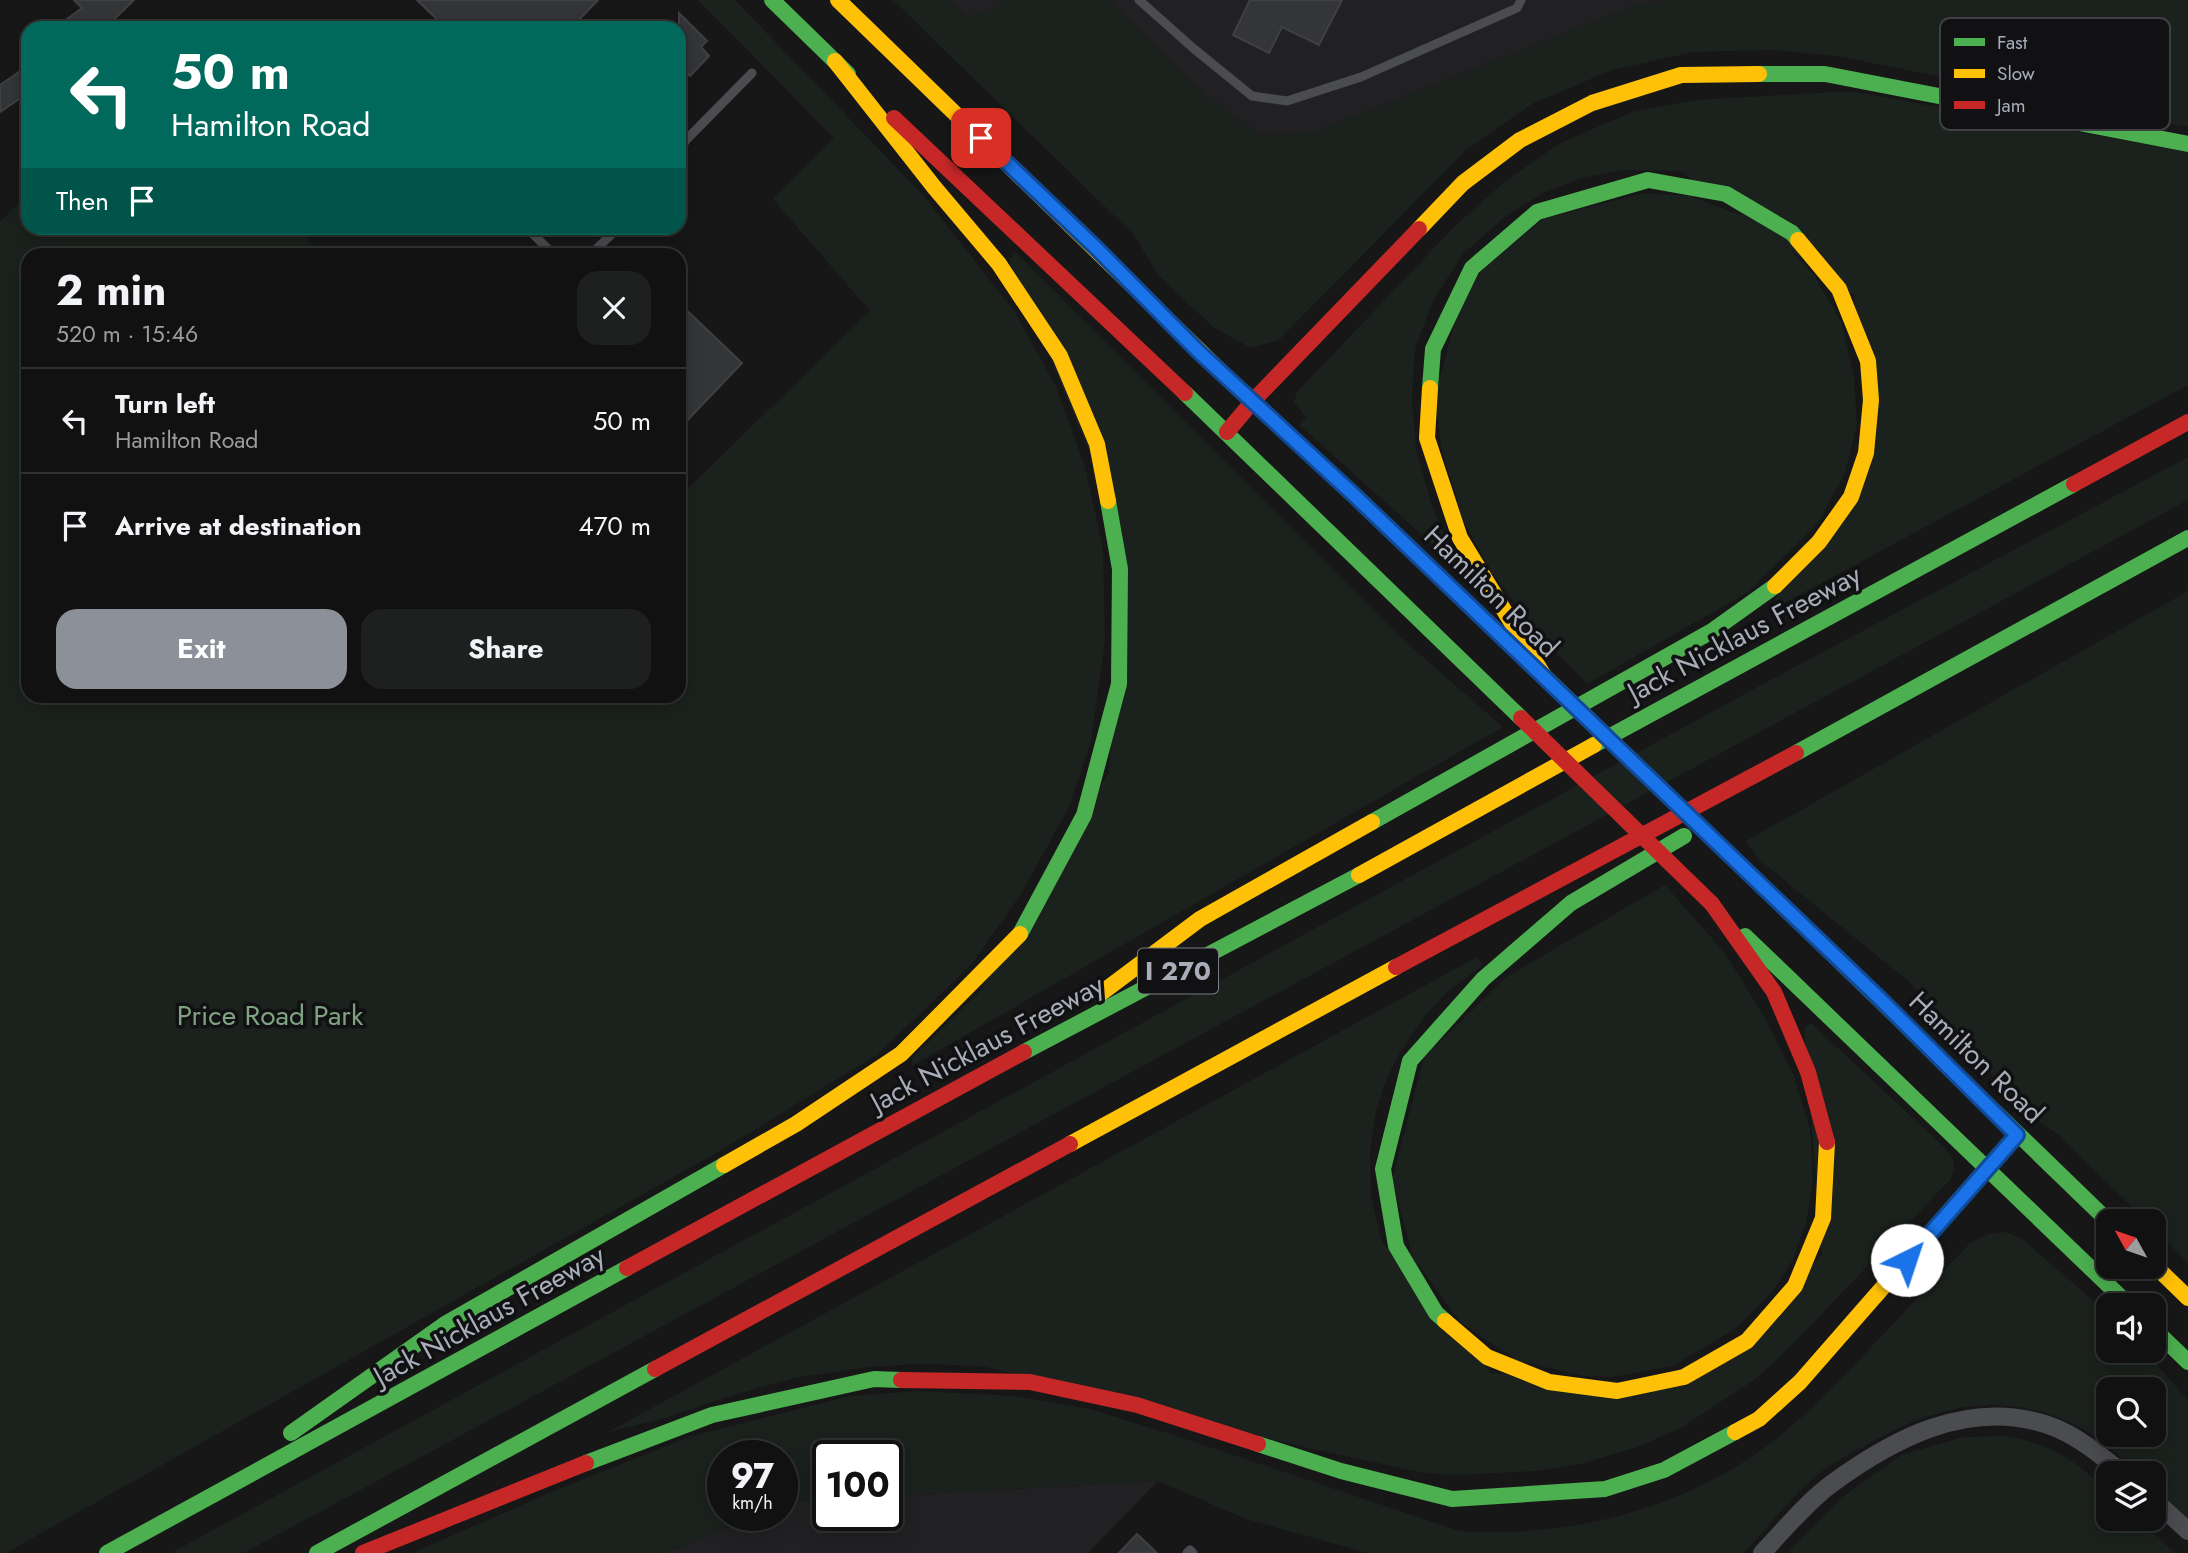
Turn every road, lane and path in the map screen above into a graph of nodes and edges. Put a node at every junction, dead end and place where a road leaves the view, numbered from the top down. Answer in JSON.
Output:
{"nodes":[{"id":1,"x":772,"y":0,"type":"edge"},
{"id":2,"x":838,"y":0,"type":"edge"},
{"id":3,"x":1139,"y":0,"type":"edge"},
{"id":4,"x":1521,"y":0,"type":"edge"},
{"id":5,"x":835,"y":61,"type":"junction"},
{"id":6,"x":752,"y":73,"type":"dead end"},
{"id":7,"x":1940,"y":96,"type":"edge"},
{"id":8,"x":2115,"y":130,"type":"edge"},
{"id":9,"x":686,"y":140,"type":"edge"},
{"id":10,"x":2188,"y":144,"type":"edge"},
{"id":11,"x":534,"y":235,"type":"edge"},
{"id":12,"x":611,"y":235,"type":"edge"},
{"id":13,"x":547,"y":248,"type":"edge"},
{"id":14,"x":597,"y":248,"type":"edge"},
{"id":15,"x":1253,"y":401,"type":"junction"},
{"id":16,"x":2188,"y":422,"type":"edge"},
{"id":17,"x":1227,"y":432,"type":"junction"},
{"id":18,"x":2188,"y":538,"type":"edge"},
{"id":19,"x":2123,"y":573,"type":"junction"},
{"id":20,"x":1544,"y":677,"type":"junction"},
{"id":21,"x":1751,"y":796,"type":"dead end"},
{"id":22,"x":1715,"y":817,"type":"dead end"},
{"id":23,"x":1712,"y":904,"type":"junction"},
{"id":24,"x":1009,"y":1061,"type":"junction"},
{"id":25,"x":2017,"y":1135,"type":"junction"},
{"id":26,"x":1987,"y":1168,"type":"junction"},
{"id":27,"x":2096,"y":1210,"type":"edge"},
{"id":28,"x":2166,"y":1276,"type":"edge"},
{"id":29,"x":2117,"y":1293,"type":"edge"},
{"id":30,"x":2188,"y":1297,"type":"edge"},
{"id":31,"x":2166,"y":1341,"type":"edge"},
{"id":32,"x":2188,"y":1362,"type":"edge"},
{"id":33,"x":2107,"y":1461,"type":"edge"},
{"id":34,"x":2166,"y":1511,"type":"edge"},
{"id":35,"x":168,"y":1520,"type":"junction"},
{"id":36,"x":2188,"y":1531,"type":"edge"},
{"id":37,"x":107,"y":1553,"type":"edge"},
{"id":38,"x":317,"y":1553,"type":"edge"},
{"id":39,"x":363,"y":1553,"type":"edge"},
{"id":40,"x":1762,"y":1553,"type":"edge"}],
"edges":[{"from":1,"to":5,"type":"main road"},
{"from":2,"to":15,"type":"main road","name":"Hamilton Road"},
{"from":3,"to":4,"type":"lane"},
{"from":5,"to":17,"type":"main road"},
{"from":5,"to":35,"type":"main road"},
{"from":6,"to":9,"type":"lane"},
{"from":7,"to":15,"type":"main road"},
{"from":8,"to":10,"type":"main road"},
{"from":11,"to":13,"type":"lane"},
{"from":12,"to":14,"type":"lane"},
{"from":15,"to":17,"type":"main road"},
{"from":15,"to":20,"type":"main road","name":"Hamilton Road"},
{"from":16,"to":24,"type":"main road","name":"Jack Nicklaus Freeway","number":"I 270"},
{"from":17,"to":23,"type":"main road","bridge":true},
{"from":18,"to":19,"type":"main road"},
{"from":19,"to":21,"type":"main road"},
{"from":19,"to":38,"type":"main road"},
{"from":20,"to":24,"type":"main road"},
{"from":20,"to":25,"type":"main road","name":"Hamilton Road","bridge":true},
{"from":22,"to":23,"type":"main road"},
{"from":23,"to":26,"type":"main road"},
{"from":24,"to":35,"type":"main road","name":"Jack Nicklaus Freeway","number":"I 270"},
{"from":25,"to":26,"type":"main road"},
{"from":25,"to":27,"type":"main road","name":"Hamilton Road"},
{"from":26,"to":29,"type":"main road"},
{"from":26,"to":39,"type":"main road"},
{"from":28,"to":30,"type":"main road"},
{"from":31,"to":32,"type":"main road"},
{"from":33,"to":40,"type":"street"},
{"from":34,"to":36,"type":"street"},
{"from":35,"to":37,"type":"main road","name":"Jack Nicklaus Freeway","number":"I 270"}]}
